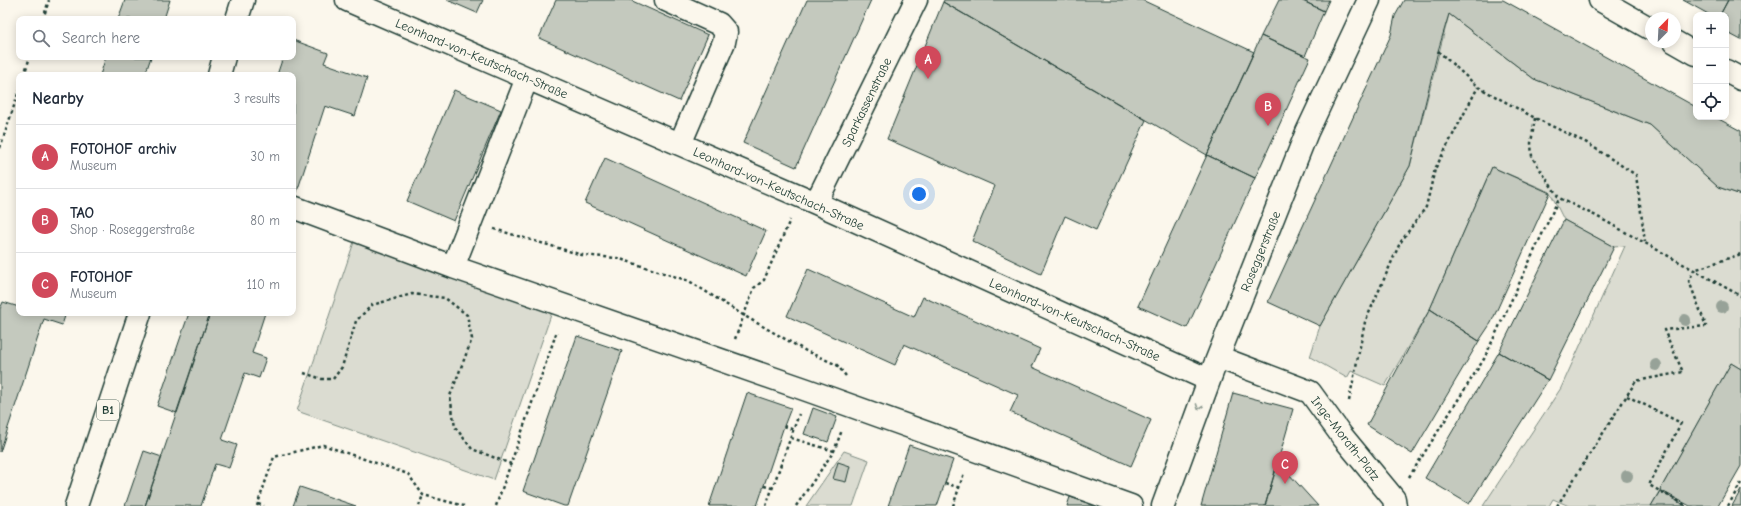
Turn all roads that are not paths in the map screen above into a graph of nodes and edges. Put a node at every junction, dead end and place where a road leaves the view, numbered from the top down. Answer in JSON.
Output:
{"nodes":[{"id":1,"x":243,"y":0,"type":"edge"},
{"id":2,"x":347,"y":0,"type":"edge"},
{"id":3,"x":666,"y":0,"type":"edge"},
{"id":4,"x":916,"y":0,"type":"edge"},
{"id":5,"x":1369,"y":0,"type":"edge"},
{"id":6,"x":1600,"y":0,"type":"edge"},
{"id":7,"x":238,"y":16,"type":"edge"},
{"id":8,"x":1645,"y":26,"type":"edge"},
{"id":9,"x":1681,"y":45,"type":"edge"},
{"id":10,"x":1693,"y":52,"type":"edge"},
{"id":11,"x":223,"y":60,"type":"edge"},
{"id":12,"x":220,"y":72,"type":"edge"},
{"id":13,"x":1729,"y":73,"type":"edge"},
{"id":14,"x":527,"y":78,"type":"junction"},
{"id":15,"x":1741,"y":79,"type":"edge"},
{"id":16,"x":680,"y":144,"type":"junction"},
{"id":17,"x":816,"y":203,"type":"junction"},
{"id":18,"x":296,"y":208,"type":"edge"},
{"id":19,"x":453,"y":267,"type":"junction"},
{"id":20,"x":139,"y":316,"type":"edge"},
{"id":21,"x":1218,"y":357,"type":"junction"},
{"id":22,"x":1209,"y":380,"type":"junction"},
{"id":23,"x":1394,"y":503,"type":"edge"},
{"id":24,"x":76,"y":506,"type":"edge"},
{"id":25,"x":1131,"y":506,"type":"edge"},
{"id":26,"x":1163,"y":506,"type":"edge"}],
"edges":[{"from":1,"to":7,"type":"street"},
{"from":2,"to":14,"type":"street","name":"Leonhard-von-Keutschach-Straße"},
{"from":3,"to":16,"type":"street"},
{"from":4,"to":17,"type":"street","name":"Sparkassenstraße"},
{"from":5,"to":21,"type":"street","name":"Roseggerstraße"},
{"from":6,"to":8,"type":"street"},
{"from":9,"to":10,"type":"street"},
{"from":11,"to":12,"type":"street"},
{"from":13,"to":15,"type":"street"},
{"from":14,"to":16,"type":"street","name":"Leonhard-von-Keutschach-Straße"},
{"from":14,"to":19,"type":"street"},
{"from":16,"to":17,"type":"street","name":"Leonhard-von-Keutschach-Straße"},
{"from":17,"to":22,"type":"street","name":"Leonhard-von-Keutschach-Straße"},
{"from":18,"to":19,"type":"street"},
{"from":19,"to":25,"type":"street"},
{"from":20,"to":24,"type":"street","number":"B1"},
{"from":21,"to":22,"type":"street","name":"Roseggerstraße"},
{"from":21,"to":23,"type":"street","name":"Inge-Morath-Platz"},
{"from":22,"to":26,"type":"street","name":"Roseggerstraße","one_way":true}]}
